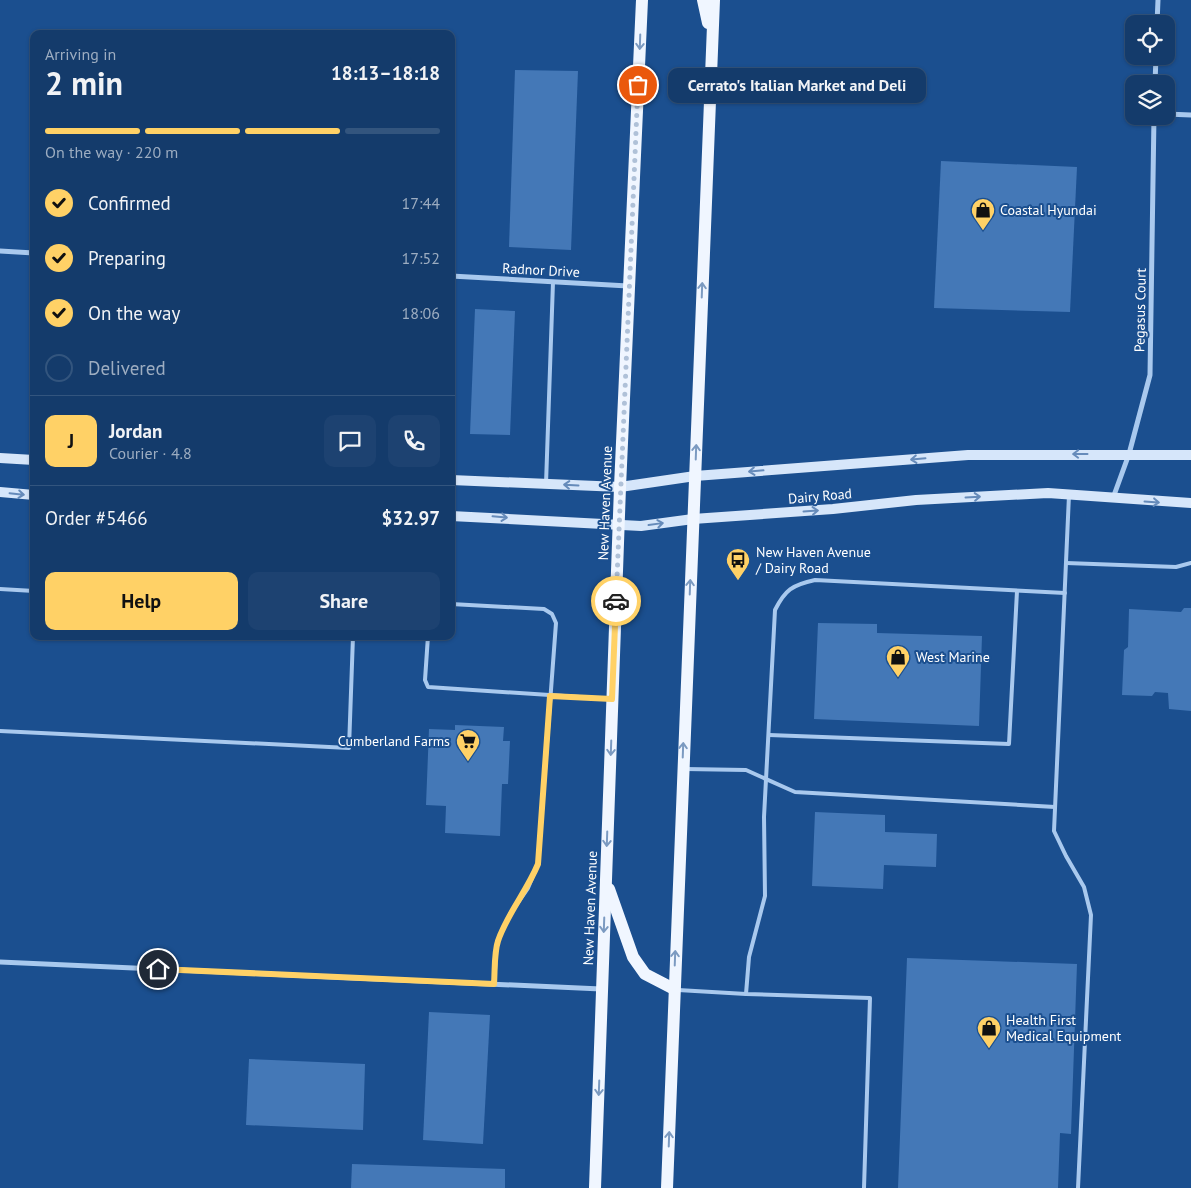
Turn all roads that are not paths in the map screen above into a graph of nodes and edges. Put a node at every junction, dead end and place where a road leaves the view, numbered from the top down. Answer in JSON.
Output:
{"nodes":[{"id":1,"x":642,"y":0,"type":"edge"},
{"id":2,"x":703,"y":0,"type":"edge"},
{"id":3,"x":714,"y":0,"type":"edge"},
{"id":4,"x":1158,"y":0,"type":"edge"},
{"id":5,"x":1157,"y":15,"type":"edge"},
{"id":6,"x":712,"y":37,"type":"junction"},
{"id":7,"x":1175,"y":114,"type":"edge"},
{"id":8,"x":1191,"y":115,"type":"edge"},
{"id":9,"x":1154,"y":125,"type":"edge"},
{"id":10,"x":0,"y":252,"type":"edge"},
{"id":11,"x":30,"y":253,"type":"edge"},
{"id":12,"x":455,"y":276,"type":"edge"},
{"id":13,"x":553,"y":282,"type":"junction"},
{"id":14,"x":630,"y":286,"type":"junction"},
{"id":15,"x":1129,"y":454,"type":"junction"},
{"id":16,"x":1191,"y":455,"type":"edge"},
{"id":17,"x":0,"y":458,"type":"edge"},
{"id":18,"x":30,"y":460,"type":"edge"},
{"id":19,"x":695,"y":476,"type":"junction"},
{"id":20,"x":455,"y":480,"type":"edge"},
{"id":21,"x":546,"y":484,"type":"junction"},
{"id":22,"x":620,"y":487,"type":"junction"},
{"id":23,"x":0,"y":492,"type":"edge"},
{"id":24,"x":30,"y":495,"type":"edge"},
{"id":25,"x":1069,"y":495,"type":"junction"},
{"id":26,"x":1113,"y":498,"type":"junction"},
{"id":27,"x":1191,"y":503,"type":"edge"},
{"id":28,"x":455,"y":516,"type":"edge"},
{"id":29,"x":693,"y":519,"type":"junction"},
{"id":30,"x":618,"y":524,"type":"junction"},
{"id":31,"x":1066,"y":563,"type":"junction"},
{"id":32,"x":1191,"y":563,"type":"edge"},
{"id":33,"x":0,"y":589,"type":"edge"},
{"id":34,"x":30,"y":591,"type":"edge"},
{"id":35,"x":1017,"y":591,"type":"junction"},
{"id":36,"x":1065,"y":593,"type":"junction"},
{"id":37,"x":455,"y":604,"type":"edge"},
{"id":38,"x":353,"y":640,"type":"edge"},
{"id":39,"x":428,"y":640,"type":"edge"},
{"id":40,"x":550,"y":696,"type":"junction"},
{"id":41,"x":612,"y":699,"type":"junction"},
{"id":42,"x":0,"y":731,"type":"edge"},
{"id":43,"x":769,"y":735,"type":"junction"},
{"id":44,"x":683,"y":768,"type":"junction"},
{"id":45,"x":767,"y":779,"type":"junction"},
{"id":46,"x":1055,"y":807,"type":"junction"},
{"id":47,"x":606,"y":877,"type":"junction"},
{"id":48,"x":0,"y":962,"type":"edge"},
{"id":49,"x":494,"y":984,"type":"junction"},
{"id":50,"x":602,"y":988,"type":"junction"},
{"id":51,"x":674,"y":989,"type":"junction"},
{"id":52,"x":746,"y":994,"type":"junction"},
{"id":53,"x":595,"y":1188,"type":"edge"},
{"id":54,"x":667,"y":1188,"type":"edge"},
{"id":55,"x":864,"y":1188,"type":"edge"},
{"id":56,"x":1078,"y":1188,"type":"edge"}],
"edges":[{"from":1,"to":14,"type":"main road","name":"New Haven Avenue","one_way":true},
{"from":2,"to":6,"type":"main road"},
{"from":3,"to":6,"type":"main road"},
{"from":4,"to":5,"type":"street"},
{"from":19,"to":6,"type":"main road","one_way":true},
{"from":7,"to":8,"type":"street"},
{"from":9,"to":15,"type":"street","name":"Pegasus Court"},
{"from":10,"to":11,"type":"street"},
{"from":12,"to":13,"type":"street","name":"Radnor Drive"},
{"from":13,"to":14,"type":"street","name":"Radnor Drive"},
{"from":13,"to":21,"type":"lane"},
{"from":14,"to":22,"type":"main road","name":"New Haven Avenue"},
{"from":15,"to":16,"type":"street"},
{"from":15,"to":19,"type":"street","one_way":true},
{"from":15,"to":26,"type":"street","name":"Pegasus Court"},
{"from":17,"to":18,"type":"street"},
{"from":19,"to":22,"type":"street"},
{"from":19,"to":29,"type":"main road"},
{"from":20,"to":21,"type":"street"},
{"from":22,"to":21,"type":"street","one_way":true},
{"from":22,"to":30,"type":"main road","name":"New Haven Avenue"},
{"from":23,"to":24,"type":"street","one_way":true},
{"from":25,"to":26,"type":"street","name":"Dairy Road"},
{"from":29,"to":25,"type":"street","name":"Dairy Road","one_way":true},
{"from":25,"to":31,"type":"lane"},
{"from":26,"to":27,"type":"street","name":"Dairy Road","one_way":true},
{"from":28,"to":30,"type":"street","name":"Dairy Road","one_way":true},
{"from":30,"to":29,"type":"street","name":"Dairy Road","one_way":true},
{"from":44,"to":29,"type":"main road","one_way":true},
{"from":30,"to":41,"type":"main road","name":"New Haven Avenue"},
{"from":31,"to":32,"type":"lane"},
{"from":31,"to":36,"type":"lane"},
{"from":33,"to":34,"type":"lane"},
{"from":35,"to":36,"type":"lane"},
{"from":35,"to":43,"type":"lane"},
{"from":35,"to":43,"type":"lane"},
{"from":36,"to":46,"type":"lane"},
{"from":37,"to":40,"type":"lane"},
{"from":38,"to":42,"type":"lane"},
{"from":39,"to":40,"type":"lane"},
{"from":40,"to":41,"type":"lane"},
{"from":40,"to":49,"type":"lane"},
{"from":41,"to":47,"type":"main road","name":"New Haven Avenue","one_way":true},
{"from":43,"to":45,"type":"lane"},
{"from":44,"to":45,"type":"lane"},
{"from":51,"to":44,"type":"main road","one_way":true},
{"from":45,"to":46,"type":"lane"},
{"from":45,"to":52,"type":"lane"},
{"from":46,"to":56,"type":"lane"},
{"from":47,"to":50,"type":"main road","name":"New Haven Avenue","one_way":true},
{"from":47,"to":51,"type":"main road"},
{"from":48,"to":49,"type":"street"},
{"from":49,"to":50,"type":"street"},
{"from":50,"to":53,"type":"main road","name":"New Haven Avenue","one_way":true},
{"from":51,"to":52,"type":"lane"},
{"from":54,"to":51,"type":"main road","one_way":true},
{"from":52,"to":55,"type":"lane"}]}
